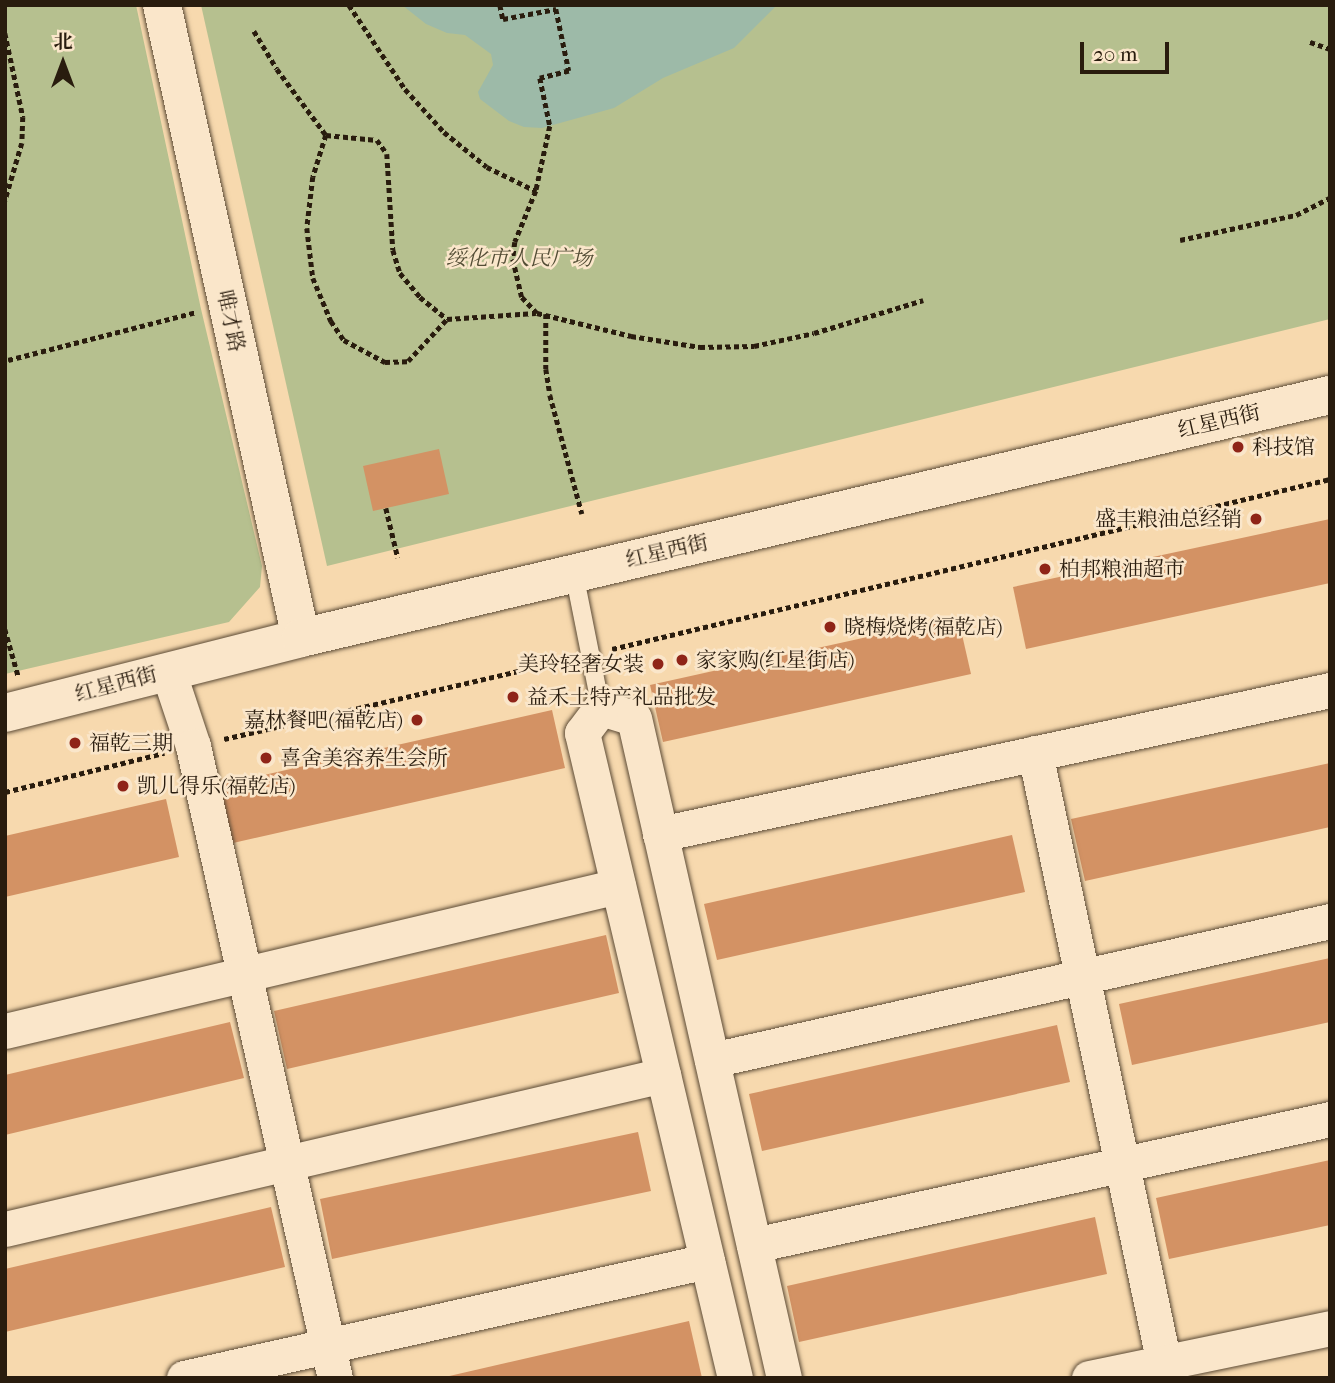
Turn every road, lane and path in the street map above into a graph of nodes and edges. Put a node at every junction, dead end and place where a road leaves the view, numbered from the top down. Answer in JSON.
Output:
{"nodes":[{"id":1,"x":162,"y":5,"type":"edge"},
{"id":2,"x":349,"y":5,"type":"edge"},
{"id":3,"x":500,"y":5,"type":"edge"},
{"id":4,"x":254,"y":31,"type":"dead end"},
{"id":5,"x":5,"y":33,"type":"edge"},
{"id":6,"x":1310,"y":42,"type":"dead end"},
{"id":7,"x":1330,"y":48,"type":"edge"},
{"id":8,"x":326,"y":135,"type":"junction"},
{"id":9,"x":536,"y":191,"type":"junction"},
{"id":10,"x":1330,"y":198,"type":"edge"},
{"id":11,"x":5,"y":201,"type":"edge"},
{"id":12,"x":1180,"y":240,"type":"dead end"},
{"id":13,"x":923,"y":300,"type":"dead end"},
{"id":14,"x":211,"y":309,"type":"dead end"},
{"id":15,"x":537,"y":313,"type":"junction"},
{"id":16,"x":546,"y":314,"type":"junction"},
{"id":17,"x":447,"y":319,"type":"junction"},
{"id":18,"x":8,"y":360,"type":"dead end"},
{"id":19,"x":1330,"y":395,"type":"edge"},
{"id":20,"x":1330,"y":479,"type":"edge"},
{"id":21,"x":386,"y":508,"type":"dead end"},
{"id":22,"x":582,"y":514,"type":"dead end"},
{"id":23,"x":398,"y":558,"type":"dead end"},
{"id":24,"x":574,"y":573,"type":"junction"},
{"id":25,"x":5,"y":629,"type":"edge"},
{"id":26,"x":300,"y":638,"type":"junction"},
{"id":27,"x":592,"y":654,"type":"junction"},
{"id":28,"x":168,"y":671,"type":"junction"},
{"id":29,"x":19,"y":676,"type":"dead end"},
{"id":30,"x":1330,"y":690,"type":"edge"},
{"id":31,"x":601,"y":708,"type":"junction"},
{"id":32,"x":5,"y":713,"type":"edge"},
{"id":33,"x":193,"y":746,"type":"junction"},
{"id":34,"x":1035,"y":753,"type":"junction"},
{"id":35,"x":5,"y":792,"type":"edge"},
{"id":36,"x":660,"y":834,"type":"junction"},
{"id":37,"x":618,"y":886,"type":"junction"},
{"id":38,"x":1330,"y":921,"type":"edge"},
{"id":39,"x":245,"y":974,"type":"junction"},
{"id":40,"x":1083,"y":978,"type":"junction"},
{"id":41,"x":5,"y":1031,"type":"edge"},
{"id":42,"x":712,"y":1060,"type":"junction"},
{"id":43,"x":663,"y":1075,"type":"junction"},
{"id":44,"x":1330,"y":1119,"type":"edge"},
{"id":45,"x":285,"y":1163,"type":"junction"},
{"id":46,"x":1124,"y":1165,"type":"junction"},
{"id":47,"x":5,"y":1229,"type":"edge"},
{"id":48,"x":754,"y":1245,"type":"junction"},
{"id":49,"x":707,"y":1261,"type":"junction"},
{"id":50,"x":1330,"y":1328,"type":"edge"},
{"id":51,"x":331,"y":1361,"type":"edge"},
{"id":52,"x":1165,"y":1370,"type":"edge"},
{"id":53,"x":184,"y":1378,"type":"edge"},
{"id":54,"x":735,"y":1378,"type":"edge"},
{"id":55,"x":784,"y":1378,"type":"edge"},
{"id":56,"x":1089,"y":1378,"type":"edge"}],
"edges":[{"from":1,"to":26,"type":"main road","name":"唯才路"},
{"from":2,"to":9,"type":"path"},
{"from":3,"to":9,"type":"path"},
{"from":4,"to":8,"type":"path"},
{"from":5,"to":11,"type":"path"},
{"from":6,"to":7,"type":"path"},
{"from":8,"to":17,"type":"path"},
{"from":8,"to":17,"type":"path"},
{"from":9,"to":15,"type":"path"},
{"from":10,"to":12,"type":"path"},
{"from":13,"to":16,"type":"path"},
{"from":14,"to":18,"type":"path"},
{"from":15,"to":16,"type":"path"},
{"from":15,"to":17,"type":"path"},
{"from":16,"to":22,"type":"path"},
{"from":19,"to":24,"type":"main road","name":"红星西街"},
{"from":20,"to":27,"type":"path"},
{"from":21,"to":23,"type":"path"},
{"from":24,"to":26,"type":"main road","name":"红星西街"},
{"from":24,"to":27,"type":"lane"},
{"from":25,"to":29,"type":"path"},
{"from":26,"to":28,"type":"main road","name":"红星西街"},
{"from":27,"to":31,"type":"lane"},
{"from":27,"to":33,"type":"path"},
{"from":28,"to":32,"type":"main road","name":"红星西街"},
{"from":28,"to":33,"type":"street"},
{"from":30,"to":34,"type":"street"},
{"from":31,"to":36,"type":"street"},
{"from":31,"to":37,"type":"street"},
{"from":33,"to":35,"type":"path"},
{"from":33,"to":39,"type":"street"},
{"from":34,"to":36,"type":"street"},
{"from":34,"to":40,"type":"street"},
{"from":36,"to":42,"type":"street"},
{"from":37,"to":39,"type":"street"},
{"from":37,"to":43,"type":"street"},
{"from":38,"to":40,"type":"street"},
{"from":39,"to":41,"type":"street"},
{"from":39,"to":45,"type":"street"},
{"from":40,"to":42,"type":"street"},
{"from":40,"to":46,"type":"street"},
{"from":42,"to":48,"type":"street"},
{"from":43,"to":45,"type":"street"},
{"from":43,"to":49,"type":"street"},
{"from":44,"to":46,"type":"street"},
{"from":45,"to":47,"type":"street"},
{"from":45,"to":51,"type":"street"},
{"from":46,"to":48,"type":"street"},
{"from":46,"to":52,"type":"street"},
{"from":48,"to":55,"type":"street"},
{"from":49,"to":51,"type":"street"},
{"from":49,"to":54,"type":"street"},
{"from":50,"to":52,"type":"street"},
{"from":51,"to":53,"type":"street"},
{"from":52,"to":56,"type":"street"}]}
